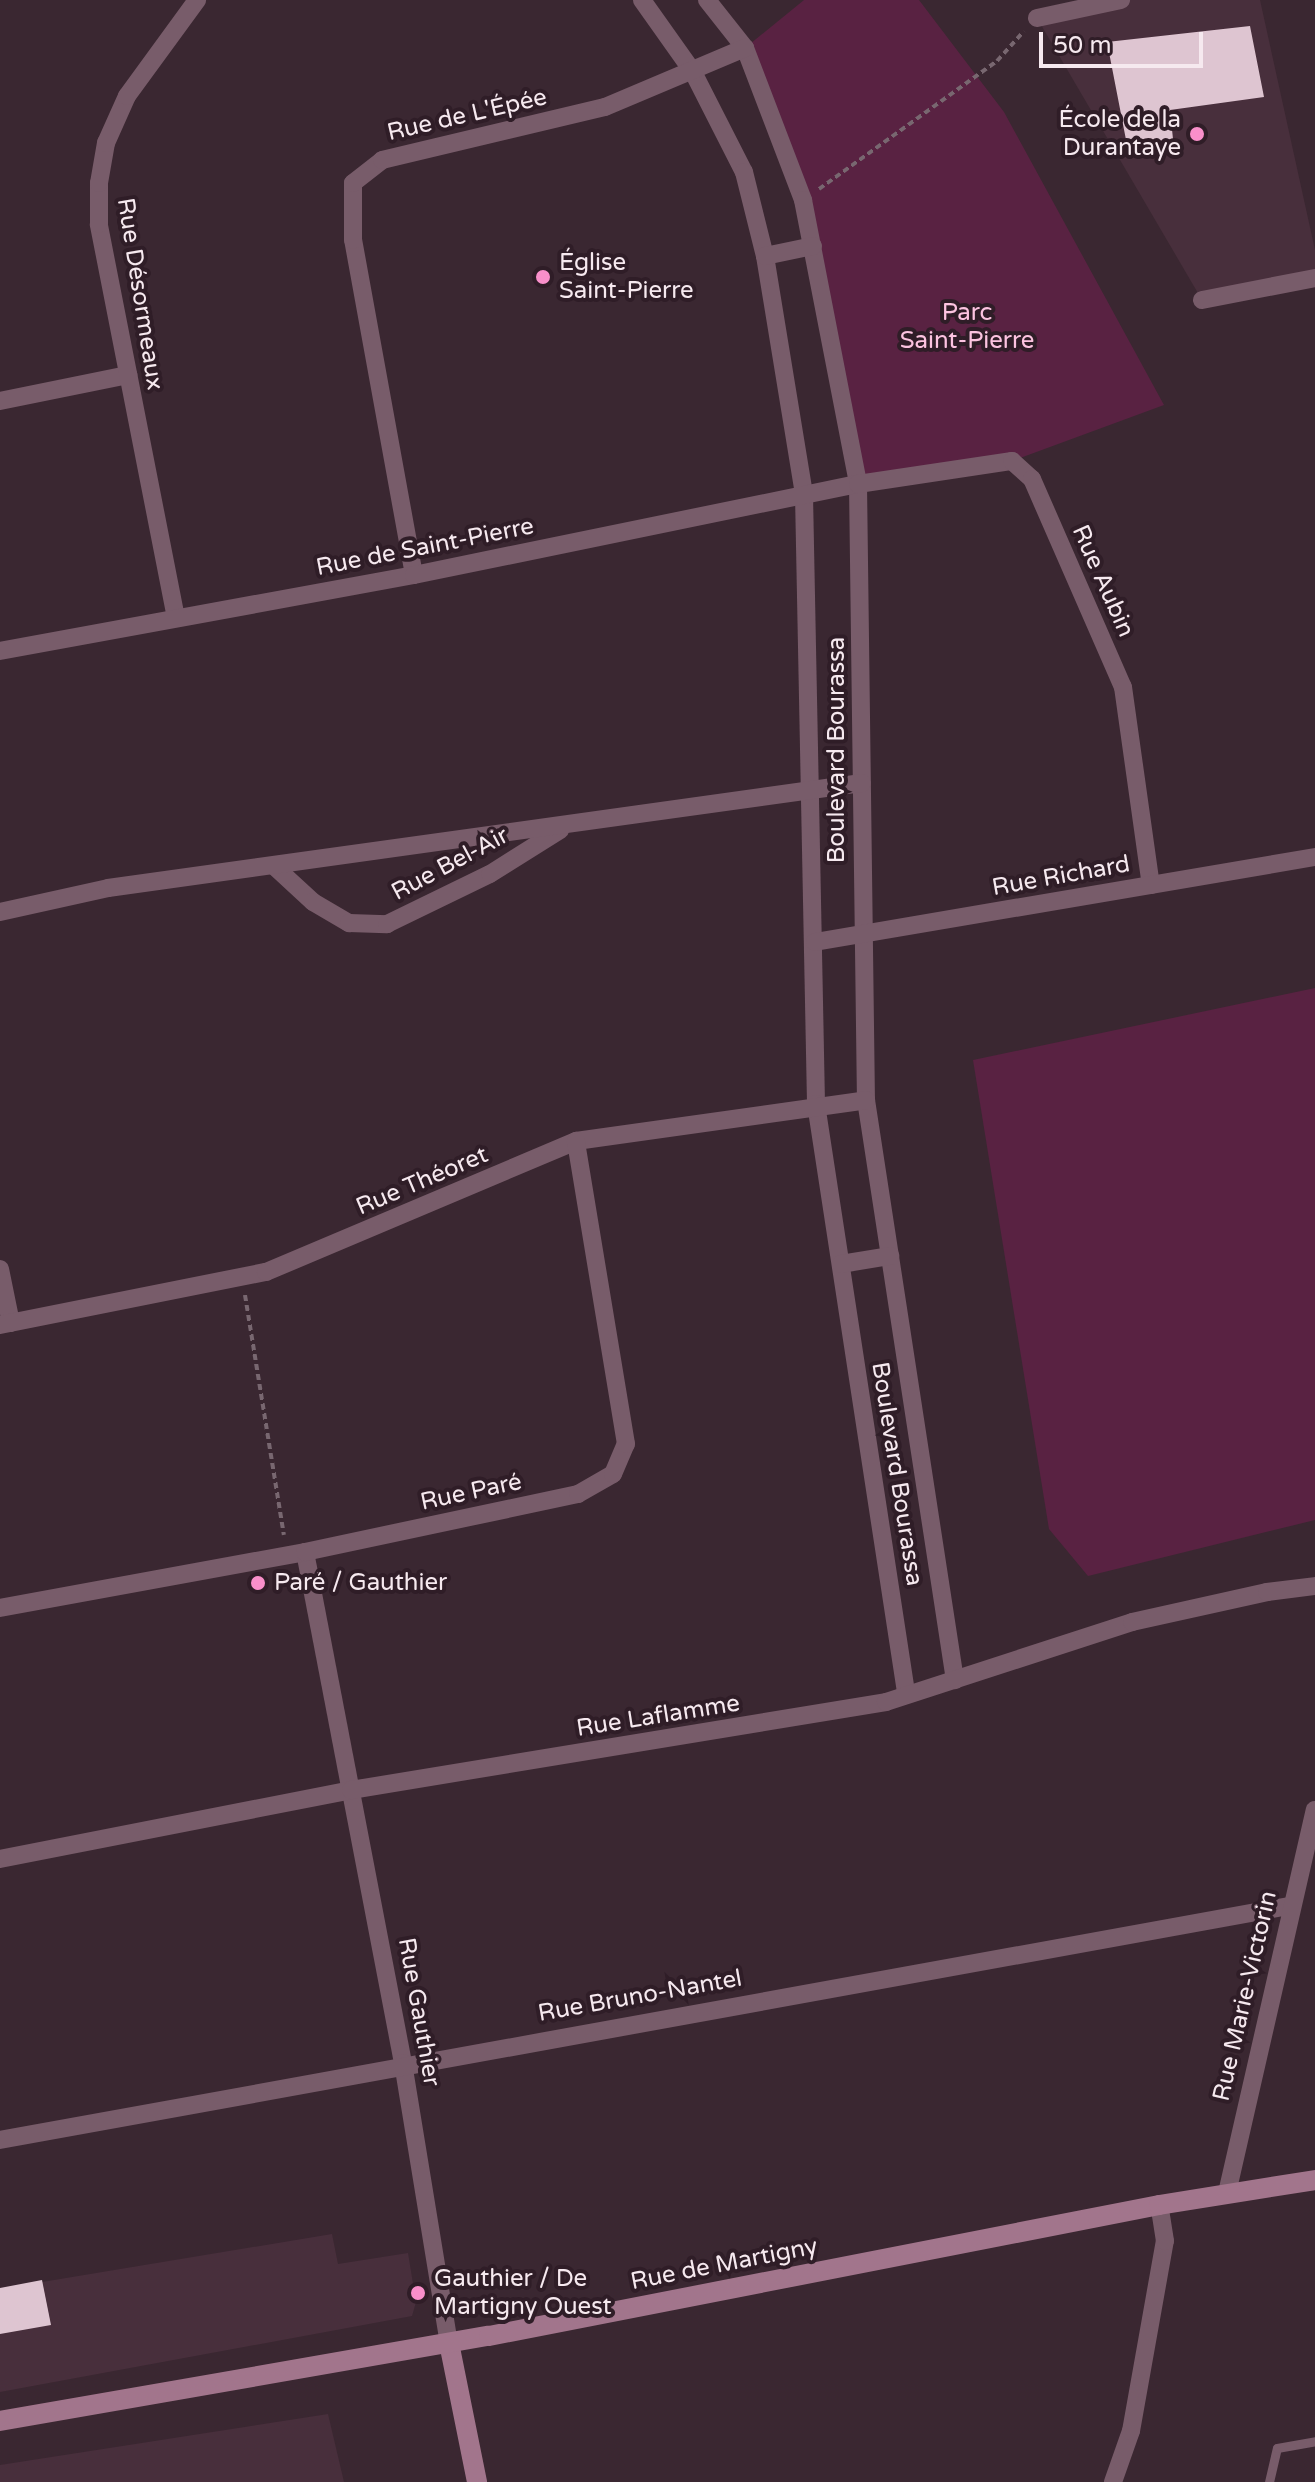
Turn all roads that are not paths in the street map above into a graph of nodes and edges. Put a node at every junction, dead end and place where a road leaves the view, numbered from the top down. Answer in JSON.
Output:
{"nodes":[{"id":1,"x":197,"y":0,"type":"edge"},
{"id":2,"x":642,"y":0,"type":"edge"},
{"id":3,"x":707,"y":0,"type":"edge"},
{"id":4,"x":1121,"y":0,"type":"edge"},
{"id":5,"x":1037,"y":18,"type":"road end"},
{"id":6,"x":745,"y":48,"type":"junction"},
{"id":7,"x":693,"y":72,"type":"junction"},
{"id":8,"x":813,"y":246,"type":"junction"},
{"id":9,"x":765,"y":256,"type":"junction"},
{"id":10,"x":1315,"y":278,"type":"edge"},
{"id":11,"x":1202,"y":300,"type":"dead end"},
{"id":12,"x":128,"y":375,"type":"junction"},
{"id":13,"x":0,"y":401,"type":"edge"},
{"id":14,"x":858,"y":484,"type":"junction"},
{"id":15,"x":804,"y":495,"type":"junction"},
{"id":16,"x":414,"y":575,"type":"junction"},
{"id":17,"x":176,"y":618,"type":"junction"},
{"id":18,"x":0,"y":651,"type":"edge"},
{"id":19,"x":862,"y":783,"type":"junction"},
{"id":20,"x":813,"y":790,"type":"junction"},
{"id":21,"x":566,"y":826,"type":"junction"},
{"id":22,"x":1315,"y":857,"type":"edge"},
{"id":23,"x":274,"y":866,"type":"junction"},
{"id":24,"x":1151,"y":885,"type":"junction"},
{"id":25,"x":0,"y":912,"type":"edge"},
{"id":26,"x":861,"y":934,"type":"junction"},
{"id":27,"x":815,"y":942,"type":"junction"},
{"id":28,"x":866,"y":1100,"type":"junction"},
{"id":29,"x":817,"y":1107,"type":"junction"},
{"id":30,"x":576,"y":1141,"type":"junction"},
{"id":31,"x":890,"y":1256,"type":"junction"},
{"id":32,"x":841,"y":1264,"type":"junction"},
{"id":33,"x":0,"y":1269,"type":"edge"},
{"id":34,"x":6,"y":1324,"type":"edge"},
{"id":35,"x":296,"y":1553,"type":"junction"},
{"id":36,"x":1315,"y":1586,"type":"edge"},
{"id":37,"x":0,"y":1608,"type":"edge"},
{"id":38,"x":955,"y":1680,"type":"junction"},
{"id":39,"x":906,"y":1692,"type":"junction"},
{"id":40,"x":351,"y":1790,"type":"junction"},
{"id":41,"x":1315,"y":1810,"type":"edge"},
{"id":42,"x":0,"y":1859,"type":"edge"},
{"id":43,"x":1289,"y":1906,"type":"junction"},
{"id":44,"x":403,"y":2063,"type":"junction"},
{"id":45,"x":0,"y":2140,"type":"edge"},
{"id":46,"x":1315,"y":2180,"type":"edge"},
{"id":47,"x":1227,"y":2193,"type":"junction"},
{"id":48,"x":1159,"y":2205,"type":"junction"},
{"id":49,"x":449,"y":2343,"type":"junction"},
{"id":50,"x":0,"y":2421,"type":"edge"},
{"id":51,"x":1315,"y":2441,"type":"edge"},
{"id":52,"x":477,"y":2482,"type":"edge"},
{"id":53,"x":1113,"y":2482,"type":"edge"},
{"id":54,"x":1269,"y":2482,"type":"edge"}],
"edges":[{"from":1,"to":12,"type":"street","name":"Rue Désormeaux"},
{"from":2,"to":7,"type":"street","name":"Boulevard Bourassa"},
{"from":3,"to":6,"type":"street","name":"Boulevard Bourassa"},
{"from":4,"to":5,"type":"street"},
{"from":6,"to":7,"type":"street","name":"Rue de L'Épée"},
{"from":6,"to":8,"type":"street","name":"Boulevard Bourassa"},
{"from":7,"to":9,"type":"street","name":"Boulevard Bourassa"},
{"from":7,"to":16,"type":"street","name":"Rue de L'Épée"},
{"from":8,"to":9,"type":"street"},
{"from":8,"to":14,"type":"street","name":"Boulevard Bourassa"},
{"from":9,"to":15,"type":"street","name":"Boulevard Bourassa"},
{"from":10,"to":11,"type":"street"},
{"from":12,"to":13,"type":"street"},
{"from":12,"to":17,"type":"street","name":"Rue Désormeaux"},
{"from":14,"to":15,"type":"street","name":"Rue de Saint-Pierre"},
{"from":14,"to":19,"type":"street","name":"Boulevard Bourassa"},
{"from":14,"to":24,"type":"street","name":"Rue Aubin"},
{"from":15,"to":16,"type":"street","name":"Rue de Saint-Pierre"},
{"from":15,"to":20,"type":"street","name":"Boulevard Bourassa"},
{"from":16,"to":17,"type":"street","name":"Rue de Saint-Pierre"},
{"from":17,"to":18,"type":"street","name":"Rue de Saint-Pierre"},
{"from":19,"to":20,"type":"street","name":"Rue Bel-Air"},
{"from":19,"to":26,"type":"street","name":"Boulevard Bourassa"},
{"from":20,"to":21,"type":"street","name":"Rue Bel-Air"},
{"from":20,"to":27,"type":"street","name":"Boulevard Bourassa"},
{"from":21,"to":23,"type":"street","name":"Rue Bel-Air"},
{"from":21,"to":23,"type":"street","name":"Rue Bel-Air"},
{"from":22,"to":24,"type":"street","name":"Rue Richard"},
{"from":23,"to":25,"type":"street","name":"Rue Bel-Air"},
{"from":24,"to":26,"type":"street","name":"Rue Richard"},
{"from":26,"to":27,"type":"street","name":"Rue Richard"},
{"from":26,"to":28,"type":"street","name":"Boulevard Bourassa"},
{"from":27,"to":29,"type":"street","name":"Boulevard Bourassa"},
{"from":28,"to":29,"type":"street","name":"Rue Théoret"},
{"from":28,"to":31,"type":"street","name":"Boulevard Bourassa"},
{"from":29,"to":30,"type":"street","name":"Rue Théoret"},
{"from":29,"to":32,"type":"street","name":"Boulevard Bourassa"},
{"from":30,"to":34,"type":"street","name":"Rue Théoret"},
{"from":30,"to":35,"type":"street","name":"Rue Paré"},
{"from":31,"to":32,"type":"street"},
{"from":31,"to":38,"type":"street","name":"Boulevard Bourassa"},
{"from":32,"to":39,"type":"street","name":"Boulevard Bourassa"},
{"from":33,"to":34,"type":"street"},
{"from":35,"to":37,"type":"street","name":"Rue Paré"},
{"from":35,"to":40,"type":"street","name":"Rue Gauthier"},
{"from":36,"to":38,"type":"street","name":"Rue Laflamme"},
{"from":38,"to":39,"type":"street","name":"Rue Laflamme"},
{"from":39,"to":40,"type":"street","name":"Rue Laflamme"},
{"from":40,"to":42,"type":"street","name":"Rue Laflamme"},
{"from":40,"to":44,"type":"street","name":"Rue Gauthier"},
{"from":41,"to":43,"type":"street","name":"Rue Marie-Victorin"},
{"from":43,"to":44,"type":"street","name":"Rue Bruno-Nantel"},
{"from":43,"to":47,"type":"street","name":"Rue Marie-Victorin"},
{"from":44,"to":45,"type":"street","name":"Rue Bruno-Nantel"},
{"from":44,"to":49,"type":"street","name":"Rue Gauthier"},
{"from":46,"to":47,"type":"main road","name":"Rue de Martigny"},
{"from":47,"to":48,"type":"main road","name":"Rue de Martigny"},
{"from":48,"to":49,"type":"main road","name":"Rue de Martigny"},
{"from":48,"to":53,"type":"street"},
{"from":49,"to":50,"type":"main road","name":"Rue de Martigny"},
{"from":49,"to":52,"type":"main road","name":"Rue Gauthier"},
{"from":51,"to":54,"type":"lane"}]}
